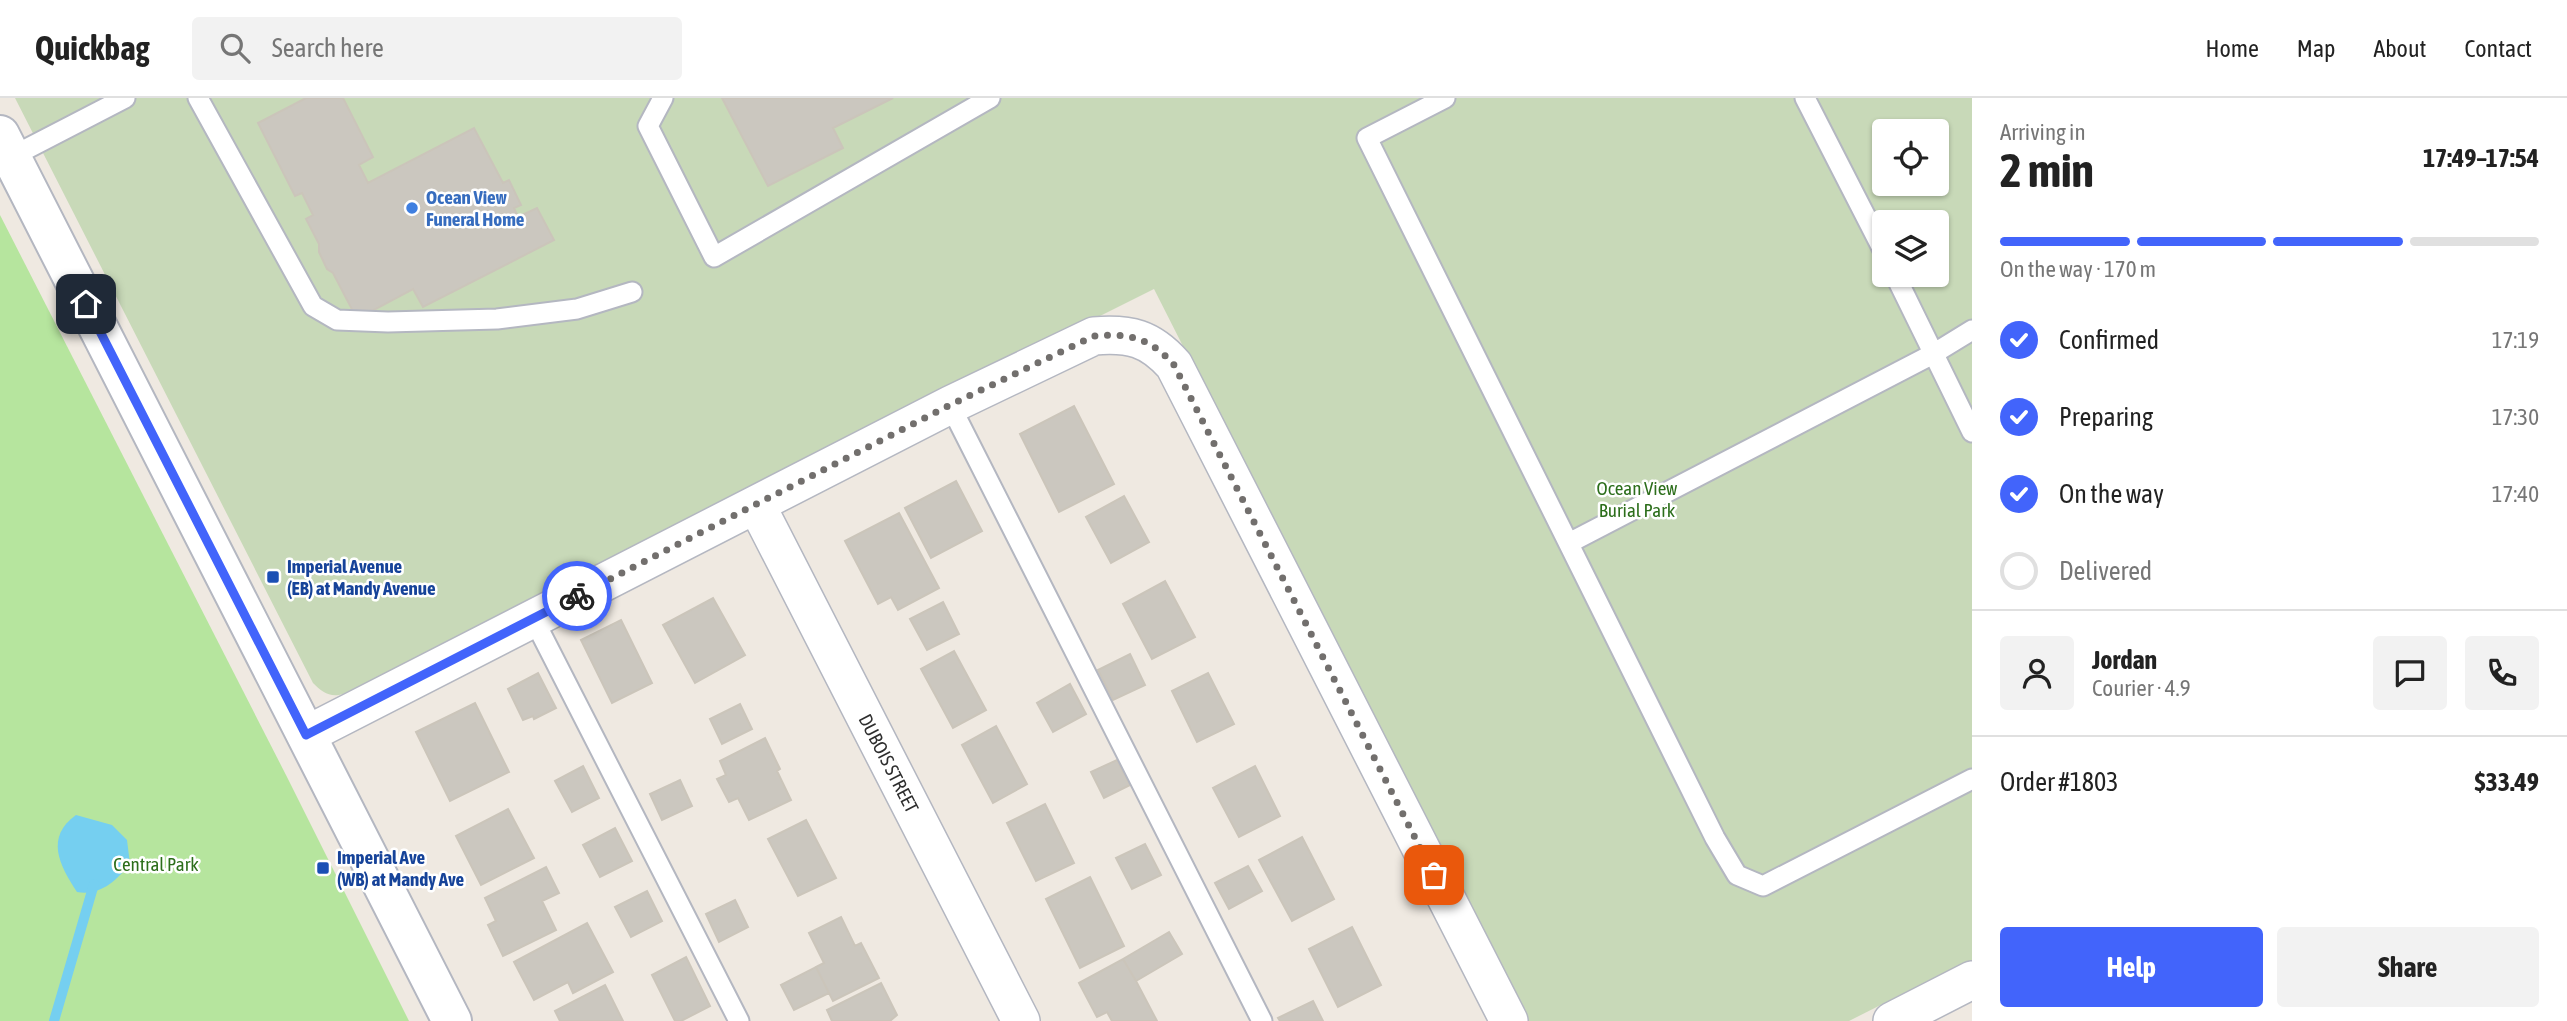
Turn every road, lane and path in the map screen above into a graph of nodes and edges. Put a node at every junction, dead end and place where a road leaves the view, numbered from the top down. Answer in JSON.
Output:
{"nodes":[{"id":1,"x":125,"y":98,"type":"edge"},
{"id":2,"x":198,"y":98,"type":"edge"},
{"id":3,"x":663,"y":98,"type":"edge"},
{"id":4,"x":990,"y":98,"type":"edge"},
{"id":5,"x":1445,"y":98,"type":"edge"},
{"id":6,"x":1805,"y":98,"type":"edge"},
{"id":7,"x":6,"y":146,"type":"edge"},
{"id":8,"x":1872,"y":229,"type":"edge"},
{"id":9,"x":1901,"y":287,"type":"edge"},
{"id":10,"x":632,"y":292,"type":"dead end"},
{"id":11,"x":1972,"y":330,"type":"edge"},
{"id":12,"x":1933,"y":354,"type":"junction"},
{"id":13,"x":950,"y":405,"type":"junction"},
{"id":14,"x":1972,"y":432,"type":"edge"},
{"id":15,"x":757,"y":506,"type":"junction"},
{"id":16,"x":1569,"y":543,"type":"junction"},
{"id":17,"x":533,"y":618,"type":"junction"},
{"id":18,"x":306,"y":735,"type":"junction"},
{"id":19,"x":1972,"y":779,"type":"edge"},
{"id":20,"x":1972,"y":980,"type":"edge"},
{"id":21,"x":452,"y":1021,"type":"edge"},
{"id":22,"x":739,"y":1021,"type":"edge"},
{"id":23,"x":1021,"y":1021,"type":"edge"},
{"id":24,"x":1262,"y":1021,"type":"edge"},
{"id":25,"x":1509,"y":1021,"type":"edge"},
{"id":26,"x":1892,"y":1021,"type":"edge"}],
"edges":[{"from":1,"to":7,"type":"lane"},
{"from":2,"to":10,"type":"lane"},
{"from":3,"to":4,"type":"lane"},
{"from":5,"to":16,"type":"lane"},
{"from":6,"to":8,"type":"lane"},
{"from":7,"to":18,"type":"main road"},
{"from":9,"to":12,"type":"lane"},
{"from":11,"to":12,"type":"lane"},
{"from":12,"to":14,"type":"lane"},
{"from":12,"to":16,"type":"lane"},
{"from":13,"to":15,"type":"street"},
{"from":13,"to":24,"type":"lane"},
{"from":13,"to":25,"type":"street"},
{"from":15,"to":17,"type":"street"},
{"from":15,"to":23,"type":"street","name":"DUBOIS STREET"},
{"from":16,"to":19,"type":"lane"},
{"from":17,"to":18,"type":"street"},
{"from":17,"to":22,"type":"lane"},
{"from":18,"to":21,"type":"main road"},
{"from":20,"to":26,"type":"street"}]}
